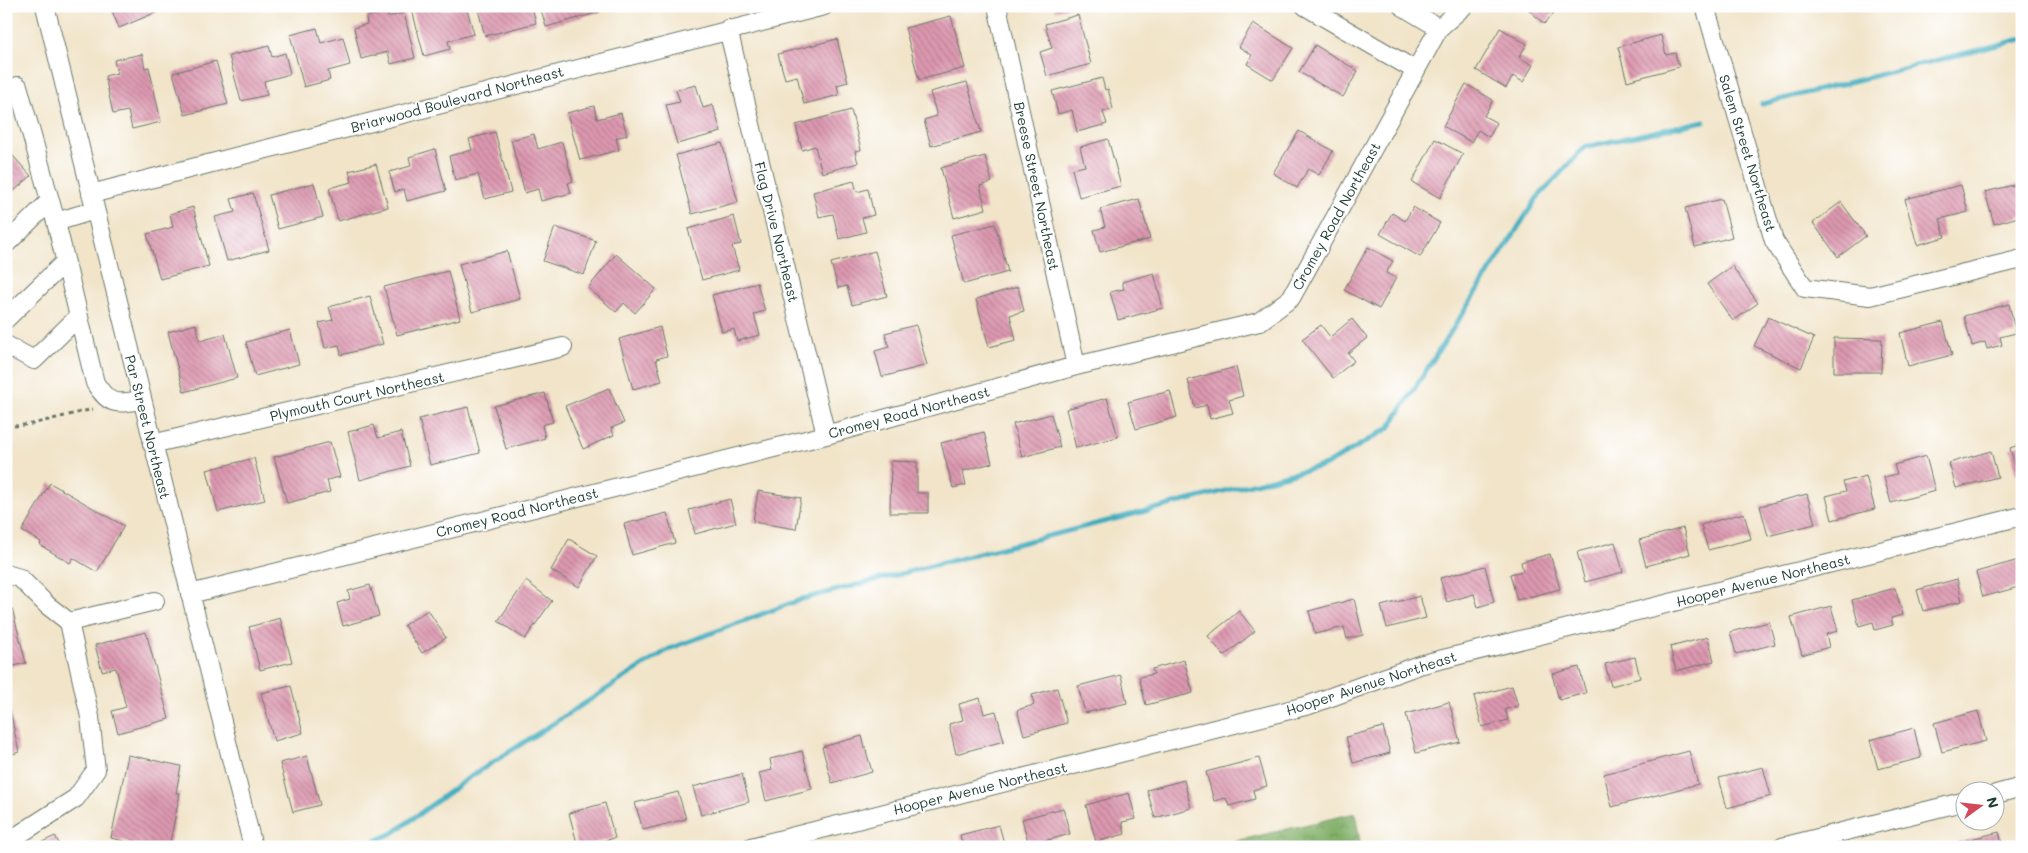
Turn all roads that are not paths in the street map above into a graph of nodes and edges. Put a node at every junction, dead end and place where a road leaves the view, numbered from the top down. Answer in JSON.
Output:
{"nodes":[{"id":1,"x":45,"y":6,"type":"edge"},
{"id":2,"x":824,"y":6,"type":"edge"},
{"id":3,"x":997,"y":6,"type":"edge"},
{"id":4,"x":1305,"y":6,"type":"edge"},
{"id":5,"x":1402,"y":6,"type":"edge"},
{"id":6,"x":1464,"y":6,"type":"edge"},
{"id":7,"x":1705,"y":6,"type":"edge"},
{"id":8,"x":1439,"y":28,"type":"junction"},
{"id":9,"x":728,"y":29,"type":"junction"},
{"id":10,"x":1416,"y":70,"type":"junction"},
{"id":11,"x":18,"y":86,"type":"dead end"},
{"id":12,"x":50,"y":201,"type":"junction"},
{"id":13,"x":93,"y":202,"type":"junction"},
{"id":14,"x":56,"y":222,"type":"junction"},
{"id":15,"x":6,"y":244,"type":"edge"},
{"id":16,"x":2022,"y":259,"type":"edge"},
{"id":17,"x":65,"y":262,"type":"junction"},
{"id":18,"x":78,"y":317,"type":"junction"},
{"id":19,"x":6,"y":320,"type":"edge"},
{"id":20,"x":6,"y":345,"type":"edge"},
{"id":21,"x":563,"y":347,"type":"dead end"},
{"id":22,"x":1076,"y":366,"type":"junction"},
{"id":23,"x":141,"y":400,"type":"junction"},
{"id":24,"x":826,"y":435,"type":"junction"},
{"id":25,"x":152,"y":444,"type":"junction"},
{"id":26,"x":2022,"y":516,"type":"edge"},
{"id":27,"x":6,"y":574,"type":"edge"},
{"id":28,"x":190,"y":594,"type":"junction"},
{"id":29,"x":155,"y":601,"type":"dead end"},
{"id":30,"x":69,"y":622,"type":"junction"},
{"id":31,"x":2022,"y":787,"type":"edge"},
{"id":32,"x":2006,"y":791,"type":"edge"},
{"id":33,"x":1956,"y":804,"type":"edge"},
{"id":34,"x":6,"y":843,"type":"edge"},
{"id":35,"x":253,"y":847,"type":"edge"},
{"id":36,"x":751,"y":847,"type":"edge"},
{"id":37,"x":1782,"y":847,"type":"edge"}],
"edges":[{"from":1,"to":13,"type":"street","name":"Par Street Northeast"},
{"from":2,"to":9,"type":"street","name":"Briarwood Boulevard Northeast"},
{"from":3,"to":22,"type":"street","name":"Breese Street Northeast"},
{"from":4,"to":10,"type":"street"},
{"from":5,"to":8,"type":"street"},
{"from":6,"to":8,"type":"street","name":"Cromey Road Northeast"},
{"from":7,"to":16,"type":"street","name":"Salem Street Northeast"},
{"from":8,"to":10,"type":"street","name":"Cromey Road Northeast"},
{"from":9,"to":13,"type":"street","name":"Briarwood Boulevard Northeast"},
{"from":9,"to":24,"type":"street","name":"Flag Drive Northeast"},
{"from":10,"to":22,"type":"street","name":"Cromey Road Northeast"},
{"from":11,"to":12,"type":"street"},
{"from":12,"to":14,"type":"street"},
{"from":12,"to":15,"type":"street"},
{"from":13,"to":14,"type":"street","name":"Briarwood Boulevard Northeast"},
{"from":13,"to":23,"type":"street","name":"Par Street Northeast"},
{"from":14,"to":17,"type":"street"},
{"from":17,"to":18,"type":"street"},
{"from":17,"to":19,"type":"street"},
{"from":18,"to":20,"type":"street"},
{"from":18,"to":23,"type":"street"},
{"from":21,"to":25,"type":"street","name":"Plymouth Court Northeast"},
{"from":22,"to":24,"type":"street","name":"Cromey Road Northeast"},
{"from":23,"to":25,"type":"street","name":"Par Street Northeast"},
{"from":24,"to":28,"type":"street","name":"Cromey Road Northeast"},
{"from":25,"to":28,"type":"street","name":"Par Street Northeast"},
{"from":26,"to":36,"type":"street","name":"Hooper Avenue Northeast"},
{"from":27,"to":30,"type":"street"},
{"from":28,"to":35,"type":"street","name":"Par Street Northeast"},
{"from":29,"to":30,"type":"street"},
{"from":30,"to":34,"type":"street"},
{"from":31,"to":32,"type":"street"},
{"from":33,"to":37,"type":"street"}]}
